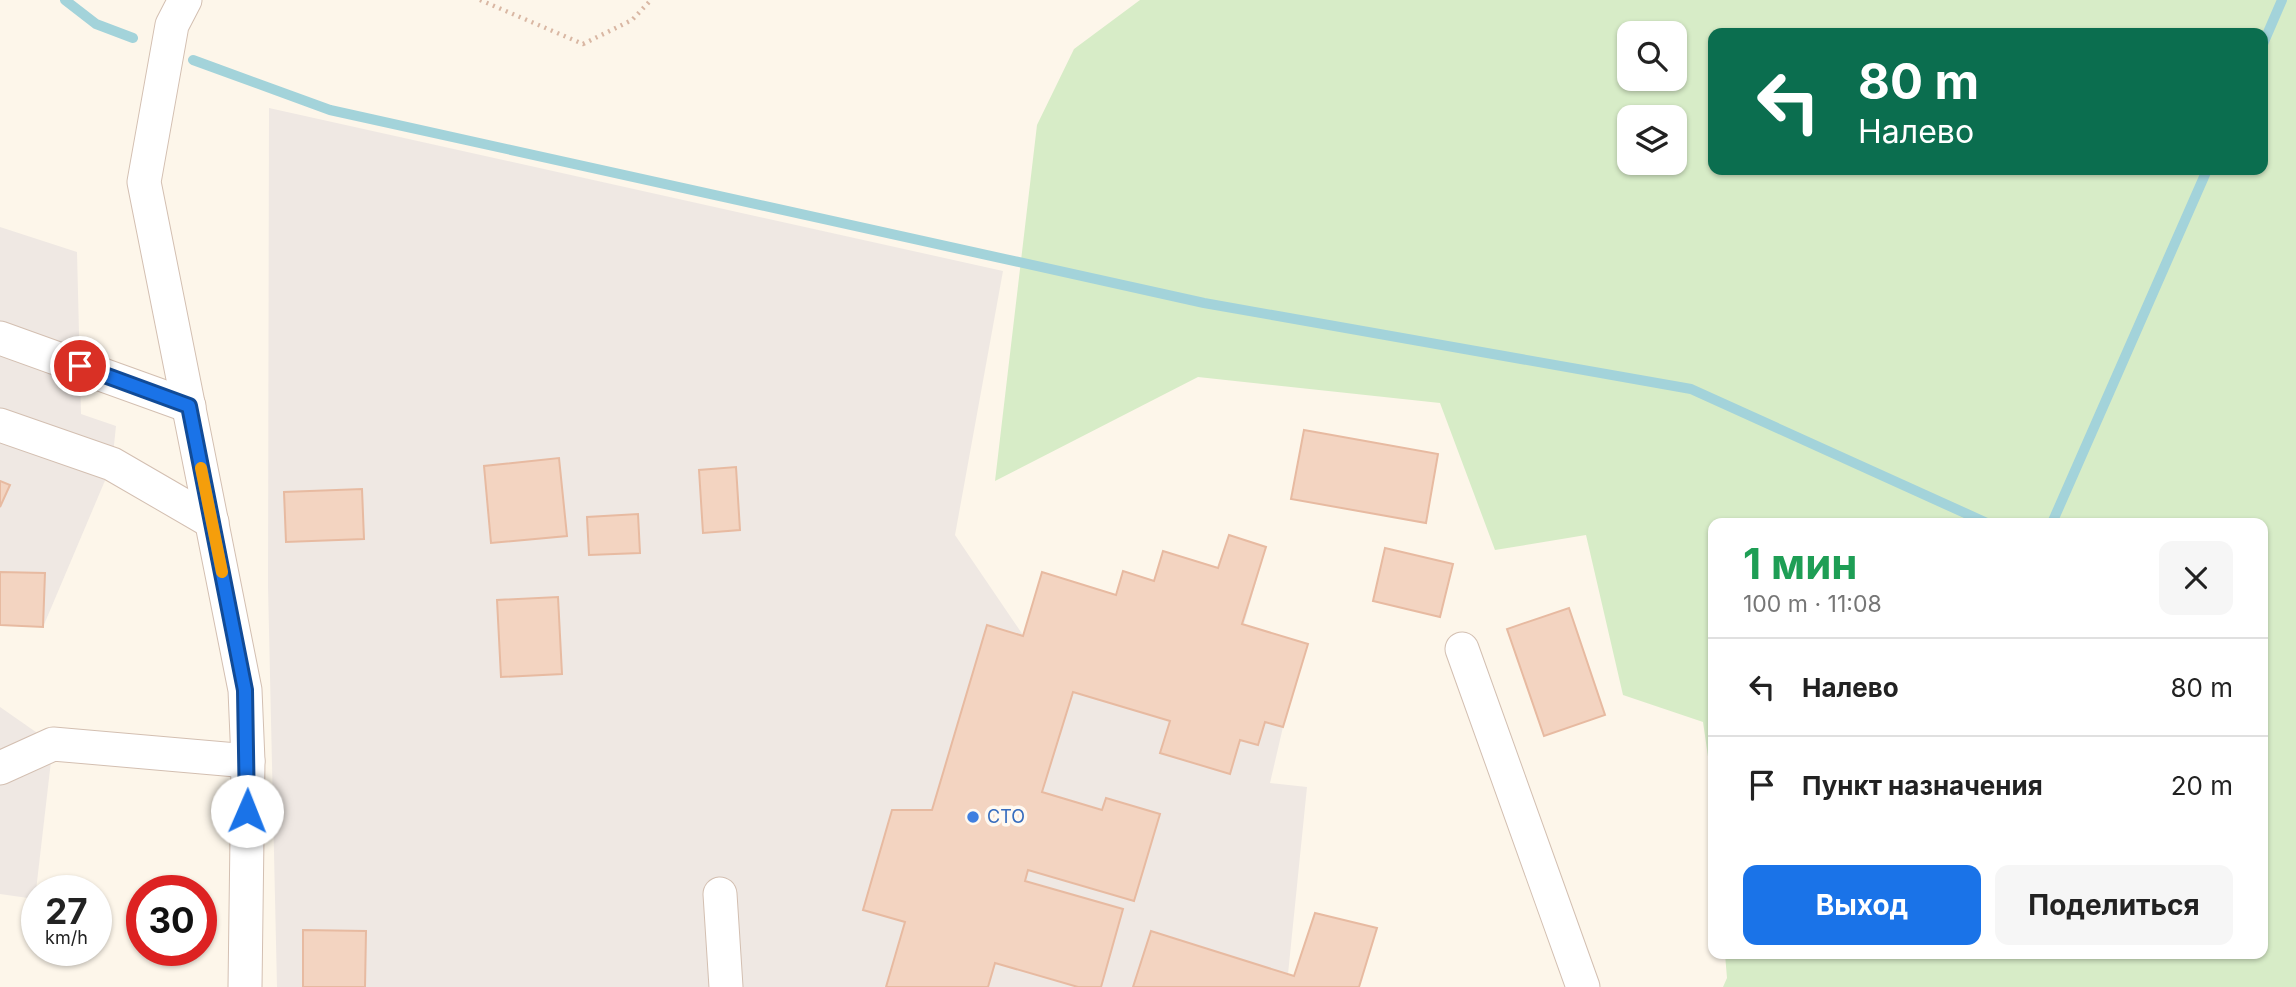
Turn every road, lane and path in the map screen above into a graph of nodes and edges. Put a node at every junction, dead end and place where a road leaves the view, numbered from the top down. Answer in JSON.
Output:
{"nodes":[{"id":1,"x":185,"y":0,"type":"edge"},
{"id":2,"x":480,"y":0,"type":"edge"},
{"id":3,"x":651,"y":0,"type":"edge"},
{"id":4,"x":0,"y":338,"type":"edge"},
{"id":5,"x":189,"y":406,"type":"junction"},
{"id":6,"x":0,"y":425,"type":"edge"},
{"id":7,"x":212,"y":522,"type":"junction"},
{"id":8,"x":1462,"y":649,"type":"dead end"},
{"id":9,"x":248,"y":761,"type":"junction"},
{"id":10,"x":0,"y":768,"type":"edge"},
{"id":11,"x":720,"y":894,"type":"dead end"},
{"id":12,"x":245,"y":987,"type":"edge"},
{"id":13,"x":726,"y":987,"type":"edge"},
{"id":14,"x":1583,"y":987,"type":"edge"}],
"edges":[{"from":1,"to":5,"type":"street"},
{"from":2,"to":3,"type":"path"},
{"from":4,"to":5,"type":"street"},
{"from":5,"to":7,"type":"street"},
{"from":6,"to":7,"type":"street"},
{"from":7,"to":9,"type":"street"},
{"from":8,"to":14,"type":"street"},
{"from":9,"to":10,"type":"street"},
{"from":9,"to":12,"type":"street"},
{"from":11,"to":13,"type":"street"}]}
